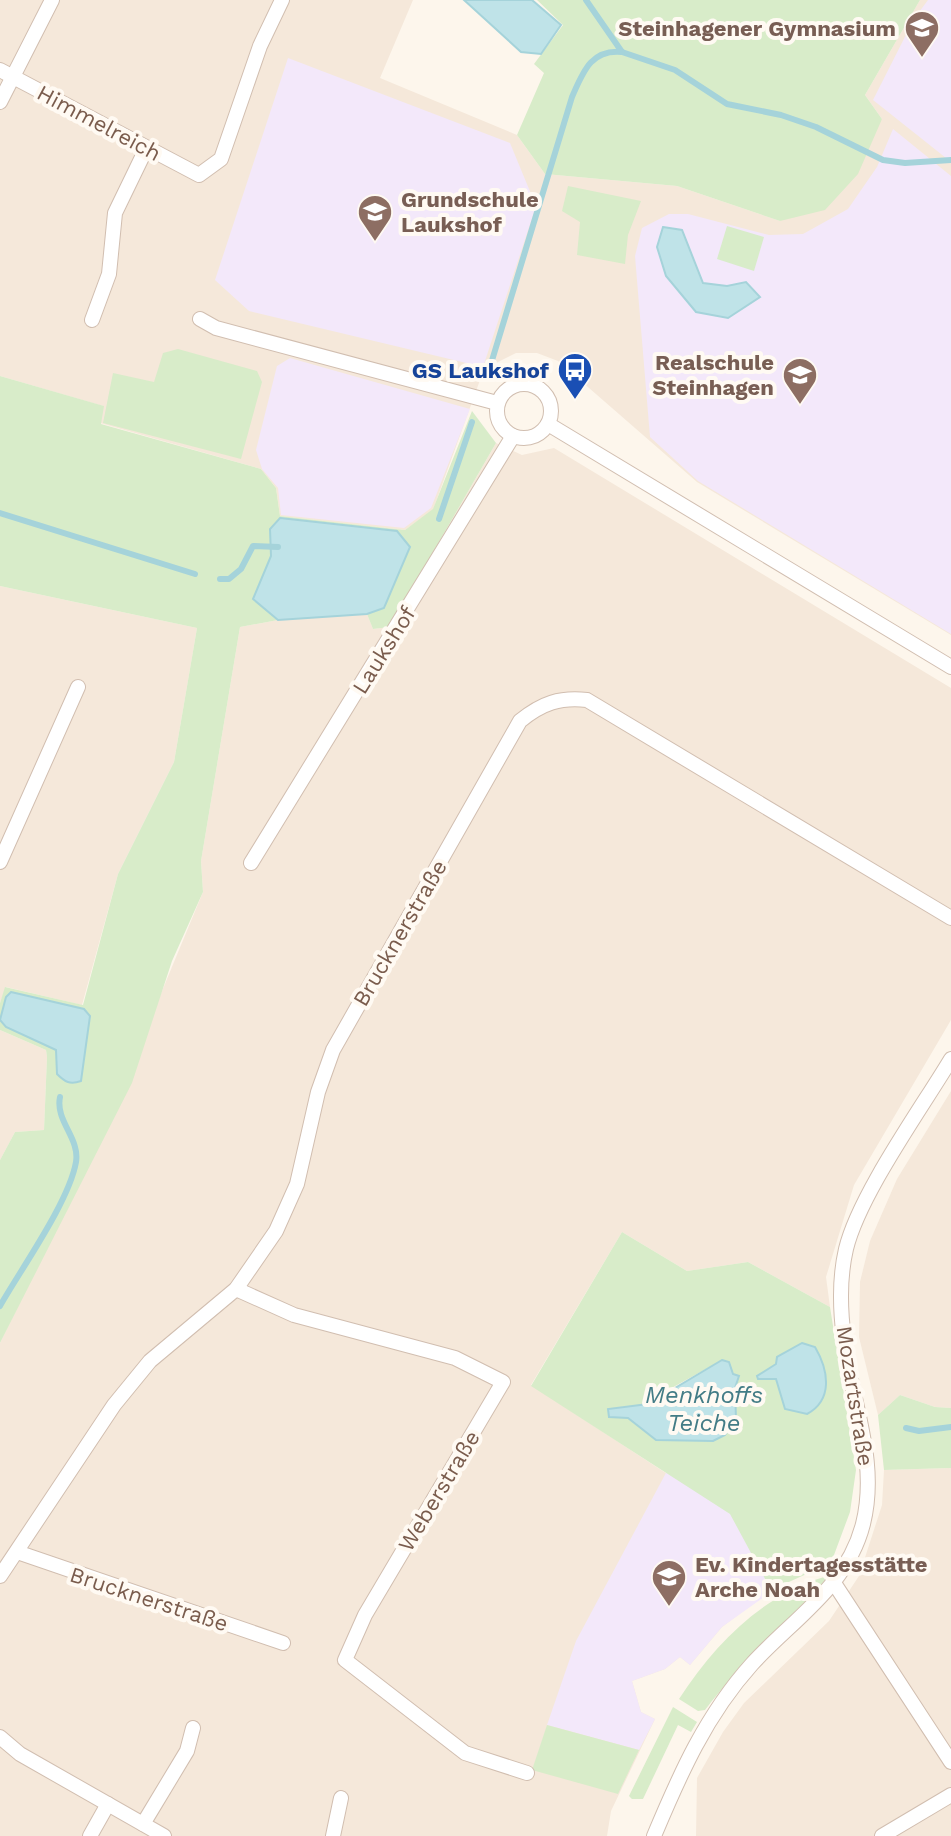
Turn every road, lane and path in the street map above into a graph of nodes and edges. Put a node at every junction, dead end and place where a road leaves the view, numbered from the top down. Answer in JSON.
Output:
{"nodes":[{"id":1,"x":52,"y":0,"type":"edge"},
{"id":2,"x":282,"y":0,"type":"edge"},
{"id":3,"x":7,"y":74,"type":"edge"},
{"id":4,"x":0,"y":102,"type":"edge"},
{"id":5,"x":146,"y":149,"type":"junction"},
{"id":6,"x":200,"y":319,"type":"dead end"},
{"id":7,"x":92,"y":320,"type":"dead end"},
{"id":8,"x":497,"y":403,"type":"junction"},
{"id":9,"x":548,"y":424,"type":"junction"},
{"id":10,"x":513,"y":436,"type":"junction"},
{"id":11,"x":951,"y":667,"type":"edge"},
{"id":12,"x":78,"y":687,"type":"dead end"},
{"id":13,"x":0,"y":862,"type":"edge"},
{"id":14,"x":251,"y":863,"type":"dead end"},
{"id":15,"x":951,"y":918,"type":"edge"},
{"id":16,"x":951,"y":1059,"type":"edge"},
{"id":17,"x":236,"y":1289,"type":"junction"},
{"id":18,"x":17,"y":1552,"type":"junction"},
{"id":19,"x":0,"y":1576,"type":"edge"},
{"id":20,"x":834,"y":1583,"type":"junction"},
{"id":21,"x":283,"y":1643,"type":"dead end"},
{"id":22,"x":193,"y":1728,"type":"dead end"},
{"id":23,"x":0,"y":1737,"type":"edge"},
{"id":24,"x":951,"y":1762,"type":"edge"},
{"id":25,"x":527,"y":1773,"type":"dead end"},
{"id":26,"x":951,"y":1795,"type":"edge"},
{"id":27,"x":341,"y":1798,"type":"dead end"},
{"id":28,"x":108,"y":1804,"type":"junction"},
{"id":29,"x":143,"y":1824,"type":"junction"},
{"id":30,"x":90,"y":1836,"type":"edge"},
{"id":31,"x":164,"y":1836,"type":"edge"},
{"id":32,"x":333,"y":1836,"type":"edge"},
{"id":33,"x":654,"y":1836,"type":"edge"},
{"id":34,"x":882,"y":1836,"type":"edge"}],
"edges":[{"from":1,"to":3,"type":"street"},
{"from":2,"to":5,"type":"street","name":"Himmelreich"},
{"from":3,"to":4,"type":"street"},
{"from":3,"to":5,"type":"street","name":"Himmelreich"},
{"from":5,"to":7,"type":"street"},
{"from":6,"to":8,"type":"street"},
{"from":8,"to":9,"type":"street"},
{"from":8,"to":10,"type":"street"},
{"from":9,"to":10,"type":"street"},
{"from":9,"to":11,"type":"street"},
{"from":10,"to":14,"type":"street","name":"Laukshof"},
{"from":12,"to":13,"type":"street"},
{"from":15,"to":17,"type":"street","name":"Brucknerstraße"},
{"from":16,"to":20,"type":"street","name":"Mozartstraße"},
{"from":17,"to":18,"type":"street","name":"Brucknerstraße"},
{"from":17,"to":25,"type":"street","name":"Weberstraße"},
{"from":18,"to":19,"type":"street","name":"Brucknerstraße"},
{"from":18,"to":21,"type":"street","name":"Brucknerstraße"},
{"from":20,"to":24,"type":"street"},
{"from":20,"to":33,"type":"street","name":"Mozartstraße"},
{"from":22,"to":29,"type":"street"},
{"from":23,"to":28,"type":"street"},
{"from":26,"to":34,"type":"street"},
{"from":27,"to":32,"type":"street"},
{"from":28,"to":29,"type":"street"},
{"from":28,"to":30,"type":"street"},
{"from":29,"to":31,"type":"street"}]}
